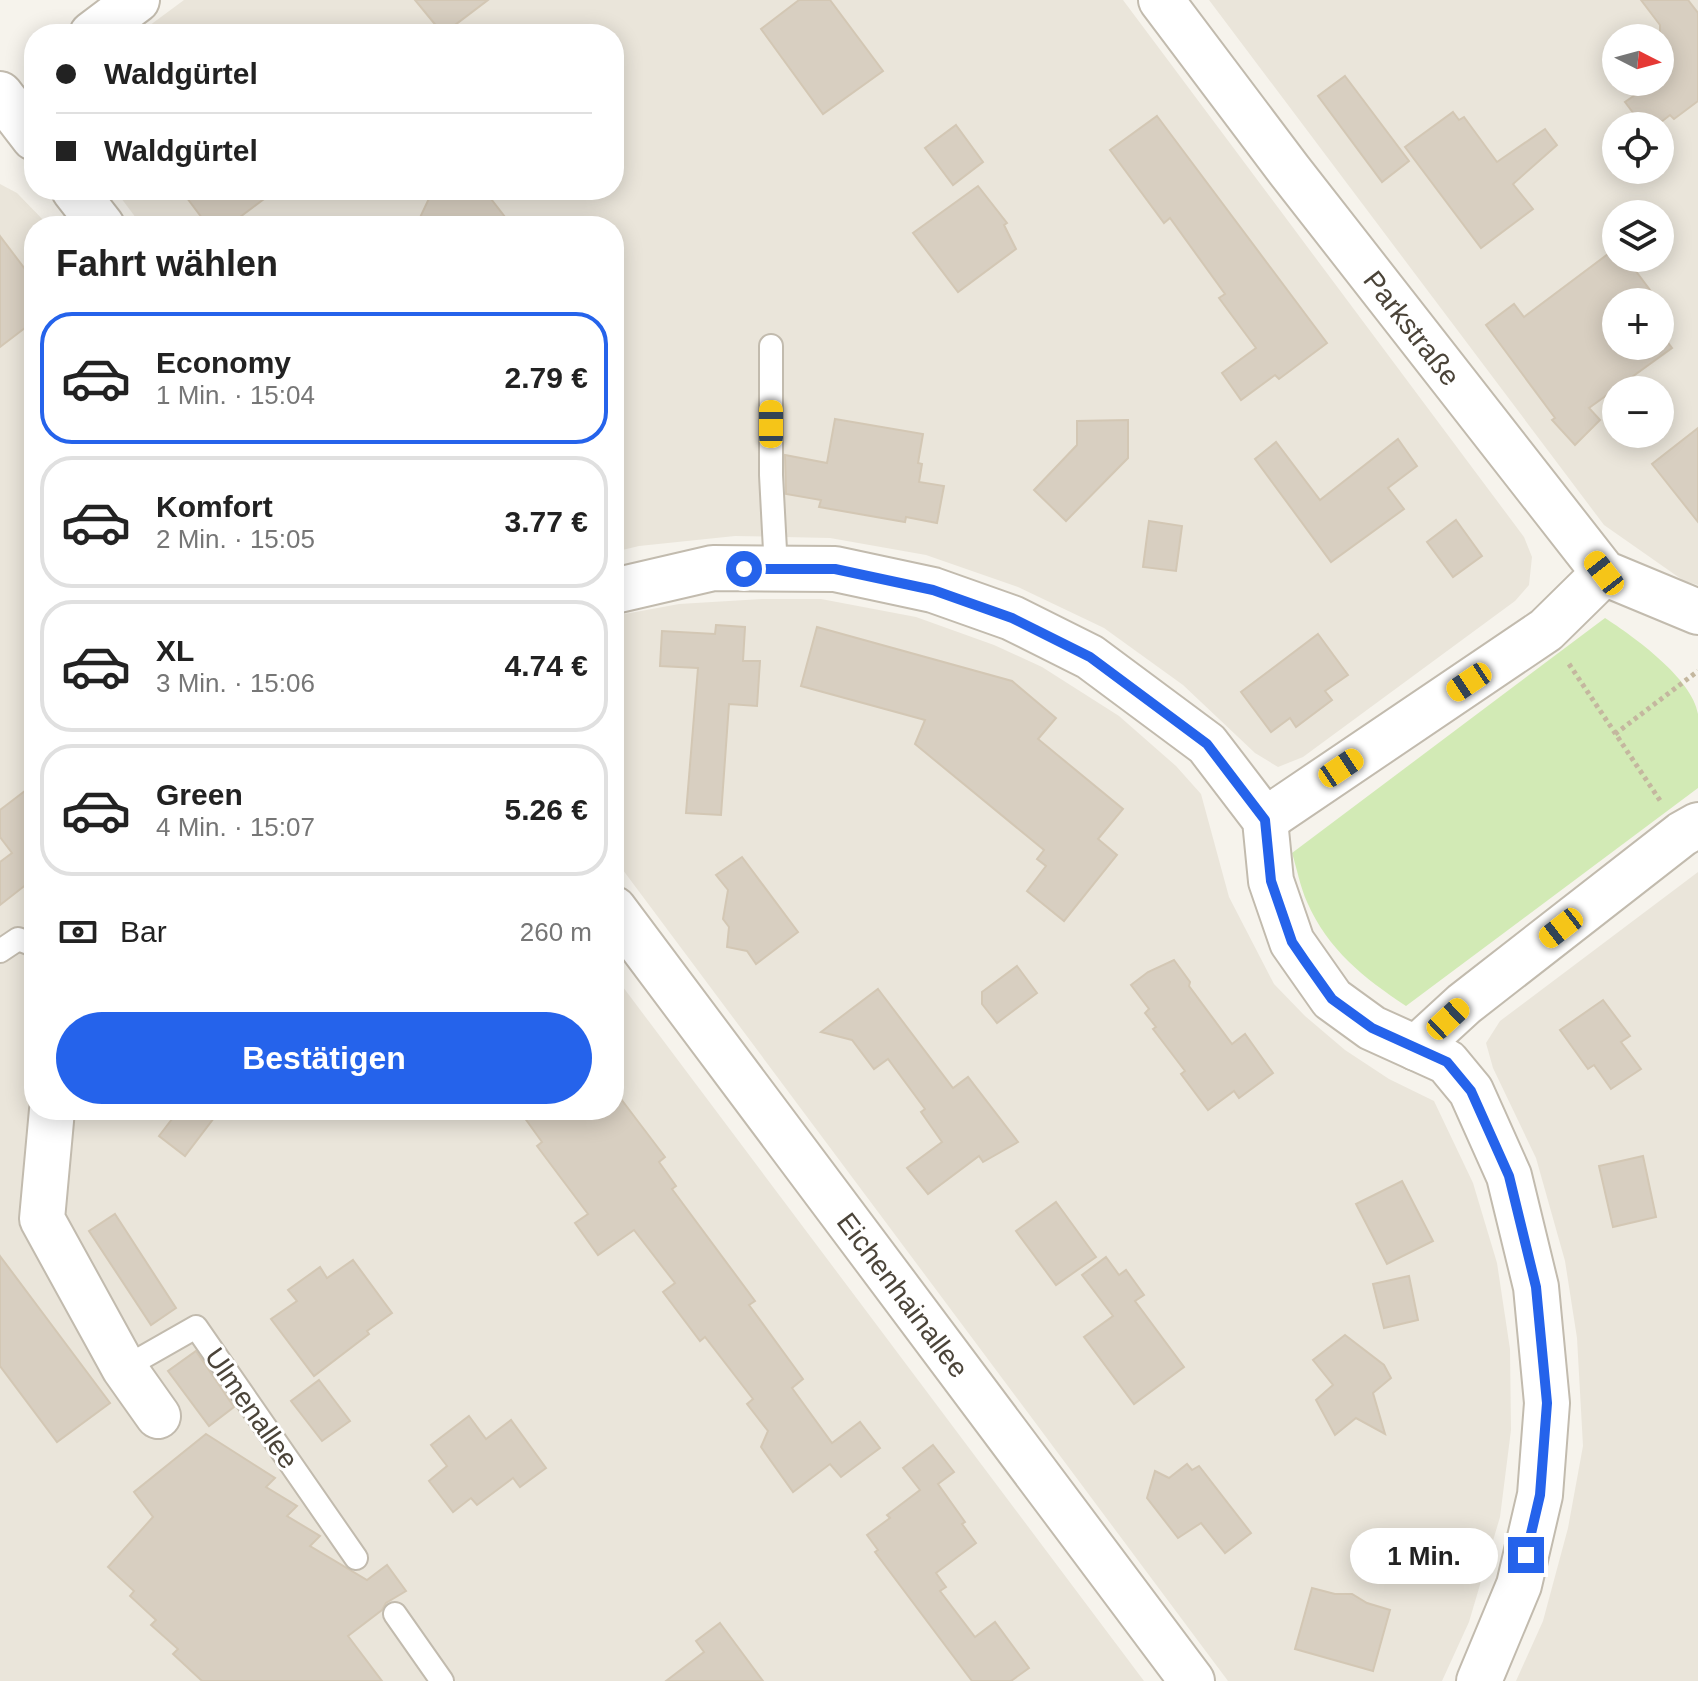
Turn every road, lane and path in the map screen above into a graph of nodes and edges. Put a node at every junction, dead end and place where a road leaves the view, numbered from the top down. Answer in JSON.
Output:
{"nodes":[{"id":1,"x":137,"y":0,"type":"edge"},
{"id":2,"x":1161,"y":0,"type":"edge"},
{"id":3,"x":105,"y":24,"type":"edge"},
{"id":4,"x":10,"y":94,"type":"edge"},
{"id":5,"x":24,"y":120,"type":"edge"},
{"id":6,"x":82,"y":200,"type":"edge"},
{"id":7,"x":94,"y":216,"type":"edge"},
{"id":8,"x":771,"y":346,"type":"dead end"},
{"id":9,"x":776,"y":569,"type":"junction"},
{"id":10,"x":1604,"y":573,"type":"junction"},
{"id":11,"x":624,"y":589,"type":"edge"},
{"id":12,"x":1698,"y":612,"type":"edge"},
{"id":13,"x":1546,"y":630,"type":"junction"},
{"id":14,"x":1698,"y":671,"type":"edge"},
{"id":15,"x":1615,"y":734,"type":"junction"},
{"id":16,"x":1265,"y":820,"type":"junction"},
{"id":17,"x":1690,"y":829,"type":"edge"},
{"id":18,"x":624,"y":922,"type":"edge"},
{"id":19,"x":24,"y":941,"type":"edge"},
{"id":20,"x":0,"y":951,"type":"edge"},
{"id":21,"x":1416,"y":1048,"type":"junction"},
{"id":22,"x":51,"y":1120,"type":"edge"},
{"id":23,"x":124,"y":1368,"type":"junction"},
{"id":24,"x":158,"y":1416,"type":"dead end"},
{"id":25,"x":356,"y":1558,"type":"dead end"},
{"id":26,"x":395,"y":1614,"type":"dead end"},
{"id":27,"x":442,"y":1681,"type":"edge"},
{"id":28,"x":1192,"y":1681,"type":"edge"},
{"id":29,"x":1479,"y":1681,"type":"edge"}],
"edges":[{"from":1,"to":3,"type":"street"},
{"from":2,"to":10,"type":"street","name":"Parkstraße"},
{"from":4,"to":5,"type":"street"},
{"from":6,"to":7,"type":"street"},
{"from":8,"to":9,"type":"lane"},
{"from":9,"to":11,"type":"street"},
{"from":9,"to":16,"type":"street"},
{"from":10,"to":12,"type":"street","name":"Parkstraße"},
{"from":10,"to":13,"type":"street"},
{"from":13,"to":15,"type":"path"},
{"from":13,"to":16,"type":"street"},
{"from":14,"to":15,"type":"path"},
{"from":15,"to":17,"type":"path"},
{"from":16,"to":21,"type":"street"},
{"from":17,"to":21,"type":"street"},
{"from":18,"to":28,"type":"street","name":"Eichenhainallee"},
{"from":19,"to":20,"type":"lane"},
{"from":21,"to":29,"type":"street"},
{"from":22,"to":23,"type":"street"},
{"from":23,"to":24,"type":"street"},
{"from":23,"to":25,"type":"lane","name":"Ulmenallee"},
{"from":26,"to":27,"type":"lane"}]}
